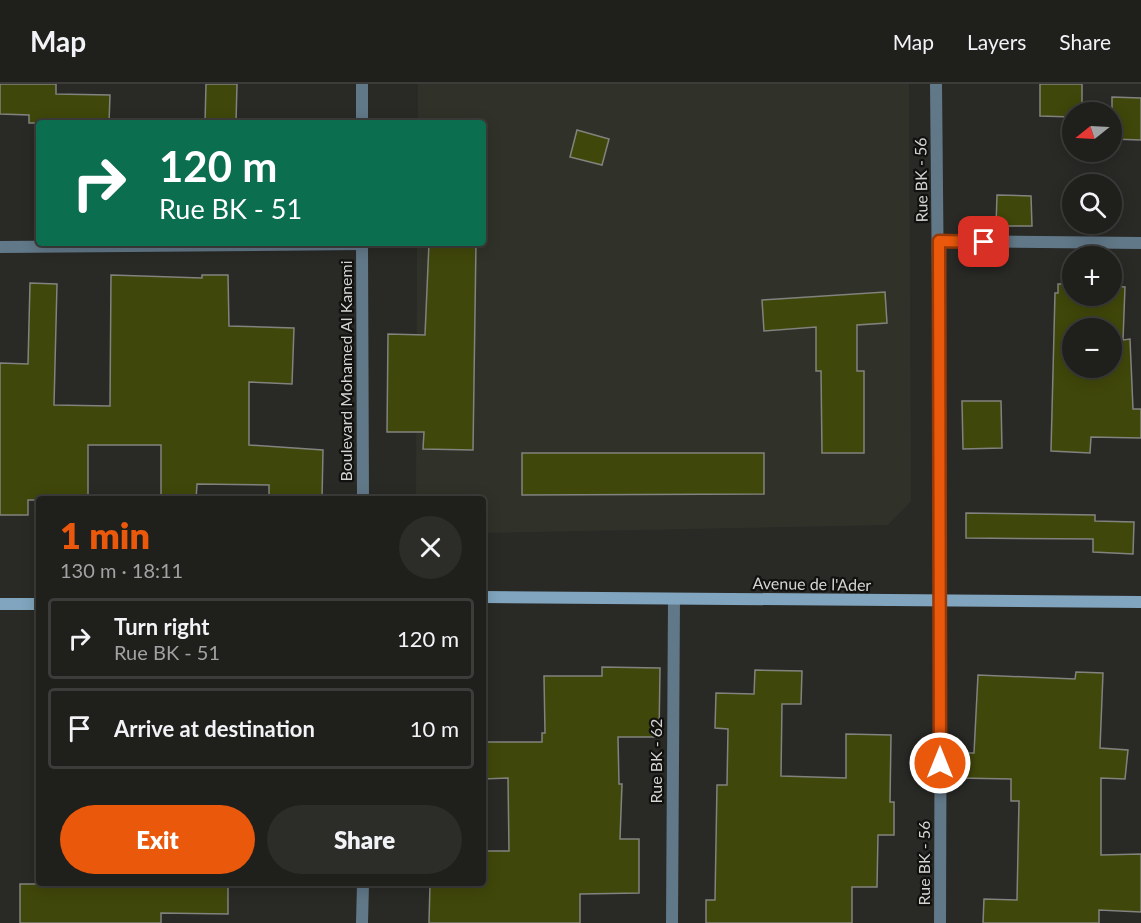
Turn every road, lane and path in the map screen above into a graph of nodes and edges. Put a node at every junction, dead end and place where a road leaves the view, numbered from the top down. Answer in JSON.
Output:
{"nodes":[{"id":1,"x":362,"y":84,"type":"edge"},
{"id":2,"x":936,"y":84,"type":"edge"},
{"id":3,"x":362,"y":120,"type":"edge"},
{"id":4,"x":939,"y":241,"type":"junction"},
{"id":5,"x":1141,"y":243,"type":"edge"},
{"id":6,"x":121,"y":246,"type":"edge"},
{"id":7,"x":362,"y":246,"type":"edge"},
{"id":8,"x":0,"y":247,"type":"edge"},
{"id":9,"x":363,"y":496,"type":"edge"},
{"id":10,"x":486,"y":597,"type":"edge"},
{"id":11,"x":674,"y":599,"type":"junction"},
{"id":12,"x":941,"y":602,"type":"junction"},
{"id":13,"x":1141,"y":602,"type":"edge"},
{"id":14,"x":0,"y":604,"type":"edge"},
{"id":15,"x":36,"y":604,"type":"edge"},
{"id":16,"x":363,"y":886,"type":"edge"},
{"id":17,"x":362,"y":923,"type":"edge"},
{"id":18,"x":672,"y":923,"type":"edge"},
{"id":19,"x":940,"y":923,"type":"edge"}],
"edges":[{"from":1,"to":3,"type":"street"},
{"from":2,"to":4,"type":"street","name":"Rue BK - 56"},
{"from":4,"to":5,"type":"street"},
{"from":4,"to":12,"type":"street","name":"Rue BK - 56"},
{"from":6,"to":8,"type":"street"},
{"from":7,"to":9,"type":"street","name":"Boulevard Mohamed Al Kanemi"},
{"from":10,"to":11,"type":"main road","name":"Avenue de l'Ader"},
{"from":11,"to":12,"type":"main road","name":"Avenue de l'Ader"},
{"from":11,"to":18,"type":"street","name":"Rue BK - 62"},
{"from":12,"to":13,"type":"main road","name":"Avenue de l'Ader"},
{"from":12,"to":19,"type":"street","name":"Rue BK - 56"},
{"from":14,"to":15,"type":"main road"},
{"from":16,"to":17,"type":"street"}]}
